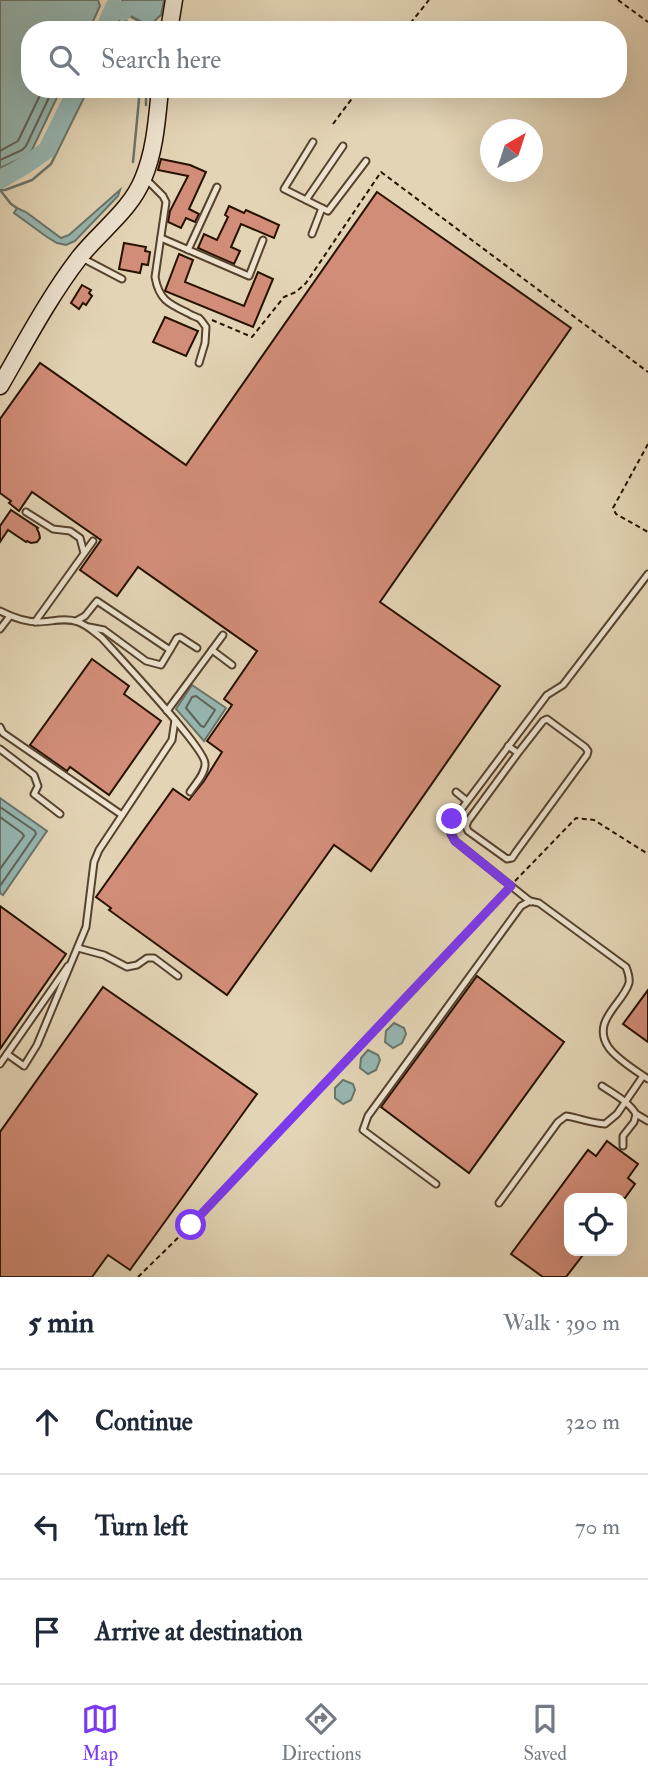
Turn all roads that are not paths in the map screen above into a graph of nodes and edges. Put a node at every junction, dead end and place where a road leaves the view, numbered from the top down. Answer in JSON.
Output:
{"nodes":[{"id":1,"x":174,"y":0,"type":"edge"},
{"id":2,"x":170,"y":21,"type":"edge"},
{"id":3,"x":159,"y":98,"type":"edge"},
{"id":4,"x":313,"y":142,"type":"dead end"},
{"id":5,"x":343,"y":146,"type":"dead end"},
{"id":6,"x":366,"y":160,"type":"dead end"},
{"id":7,"x":144,"y":178,"type":"junction"},
{"id":8,"x":217,"y":187,"type":"dead end"},
{"id":9,"x":306,"y":200,"type":"junction"},
{"id":10,"x":322,"y":208,"type":"junction"},
{"id":11,"x":312,"y":234,"type":"dead end"},
{"id":12,"x":161,"y":238,"type":"junction"},
{"id":13,"x":263,"y":240,"type":"dead end"},
{"id":14,"x":188,"y":250,"type":"junction"},
{"id":15,"x":80,"y":257,"type":"junction"},
{"id":16,"x":122,"y":279,"type":"dead end"},
{"id":17,"x":200,"y":363,"type":"dead end"},
{"id":18,"x":0,"y":386,"type":"edge"},
{"id":19,"x":26,"y":512,"type":"dead end"},
{"id":20,"x":93,"y":541,"type":"dead end"},
{"id":21,"x":84,"y":553,"type":"junction"},
{"id":22,"x":648,"y":574,"type":"edge"},
{"id":23,"x":0,"y":611,"type":"edge"},
{"id":24,"x":10,"y":616,"type":"junction"},
{"id":25,"x":76,"y":621,"type":"junction"},
{"id":26,"x":35,"y":622,"type":"junction"},
{"id":27,"x":88,"y":627,"type":"junction"},
{"id":28,"x":0,"y":629,"type":"edge"},
{"id":29,"x":223,"y":635,"type":"dead end"},
{"id":30,"x":197,"y":648,"type":"dead end"},
{"id":31,"x":170,"y":649,"type":"junction"},
{"id":32,"x":212,"y":650,"type":"junction"},
{"id":33,"x":232,"y":665,"type":"dead end"},
{"id":34,"x":167,"y":711,"type":"junction"},
{"id":35,"x":175,"y":720,"type":"junction"},
{"id":36,"x":0,"y":727,"type":"edge"},
{"id":37,"x":508,"y":746,"type":"junction"},
{"id":38,"x":0,"y":749,"type":"edge"},
{"id":39,"x":518,"y":753,"type":"junction"},
{"id":40,"x":479,"y":784,"type":"junction"},
{"id":41,"x":490,"y":791,"type":"junction"},
{"id":42,"x":190,"y":792,"type":"dead end"},
{"id":43,"x":456,"y":792,"type":"dead end"},
{"id":44,"x":467,"y":801,"type":"junction"},
{"id":45,"x":60,"y":814,"type":"dead end"},
{"id":46,"x":122,"y":815,"type":"junction"},
{"id":47,"x":531,"y":902,"type":"junction"},
{"id":48,"x":77,"y":951,"type":"junction"},
{"id":49,"x":178,"y":976,"type":"dead end"},
{"id":50,"x":7,"y":1054,"type":"junction"},
{"id":51,"x":0,"y":1064,"type":"edge"},
{"id":52,"x":646,"y":1078,"type":"edge"},
{"id":53,"x":602,"y":1086,"type":"dead end"},
{"id":54,"x":625,"y":1102,"type":"junction"},
{"id":55,"x":636,"y":1114,"type":"junction"},
{"id":56,"x":648,"y":1121,"type":"edge"},
{"id":57,"x":623,"y":1146,"type":"dead end"},
{"id":58,"x":436,"y":1184,"type":"dead end"},
{"id":59,"x":499,"y":1203,"type":"dead end"}],
"edges":[{"from":1,"to":2,"type":"street"},
{"from":3,"to":7,"type":"street"},
{"from":4,"to":9,"type":"lane"},
{"from":5,"to":9,"type":"lane"},
{"from":6,"to":10,"type":"lane"},
{"from":7,"to":12,"type":"lane"},
{"from":7,"to":15,"type":"street"},
{"from":8,"to":14,"type":"lane"},
{"from":9,"to":10,"type":"lane"},
{"from":10,"to":11,"type":"lane"},
{"from":12,"to":14,"type":"lane"},
{"from":12,"to":17,"type":"lane"},
{"from":13,"to":14,"type":"lane"},
{"from":15,"to":16,"type":"lane"},
{"from":15,"to":18,"type":"street"},
{"from":19,"to":21,"type":"lane"},
{"from":20,"to":21,"type":"lane"},
{"from":21,"to":26,"type":"lane"},
{"from":22,"to":37,"type":"lane"},
{"from":23,"to":24,"type":"lane"},
{"from":24,"to":26,"type":"lane"},
{"from":24,"to":28,"type":"lane"},
{"from":25,"to":26,"type":"lane"},
{"from":25,"to":27,"type":"lane"},
{"from":25,"to":31,"type":"lane"},
{"from":27,"to":31,"type":"lane"},
{"from":27,"to":34,"type":"lane"},
{"from":29,"to":32,"type":"lane"},
{"from":30,"to":31,"type":"lane"},
{"from":32,"to":33,"type":"lane"},
{"from":32,"to":34,"type":"lane"},
{"from":34,"to":35,"type":"lane"},
{"from":35,"to":42,"type":"lane"},
{"from":35,"to":46,"type":"lane"},
{"from":36,"to":46,"type":"lane"},
{"from":37,"to":39,"type":"lane"},
{"from":37,"to":40,"type":"lane"},
{"from":38,"to":45,"type":"lane"},
{"from":39,"to":41,"type":"lane"},
{"from":39,"to":41,"type":"lane"},
{"from":40,"to":41,"type":"lane"},
{"from":40,"to":44,"type":"lane"},
{"from":43,"to":44,"type":"lane"},
{"from":44,"to":47,"type":"lane"},
{"from":46,"to":48,"type":"lane"},
{"from":47,"to":52,"type":"lane"},
{"from":47,"to":58,"type":"lane"},
{"from":48,"to":49,"type":"lane"},
{"from":48,"to":50,"type":"lane"},
{"from":48,"to":50,"type":"lane"},
{"from":50,"to":51,"type":"lane"},
{"from":52,"to":54,"type":"lane"},
{"from":53,"to":54,"type":"lane"},
{"from":54,"to":55,"type":"lane"},
{"from":54,"to":59,"type":"lane"},
{"from":55,"to":56,"type":"lane"},
{"from":55,"to":57,"type":"lane"}]}
